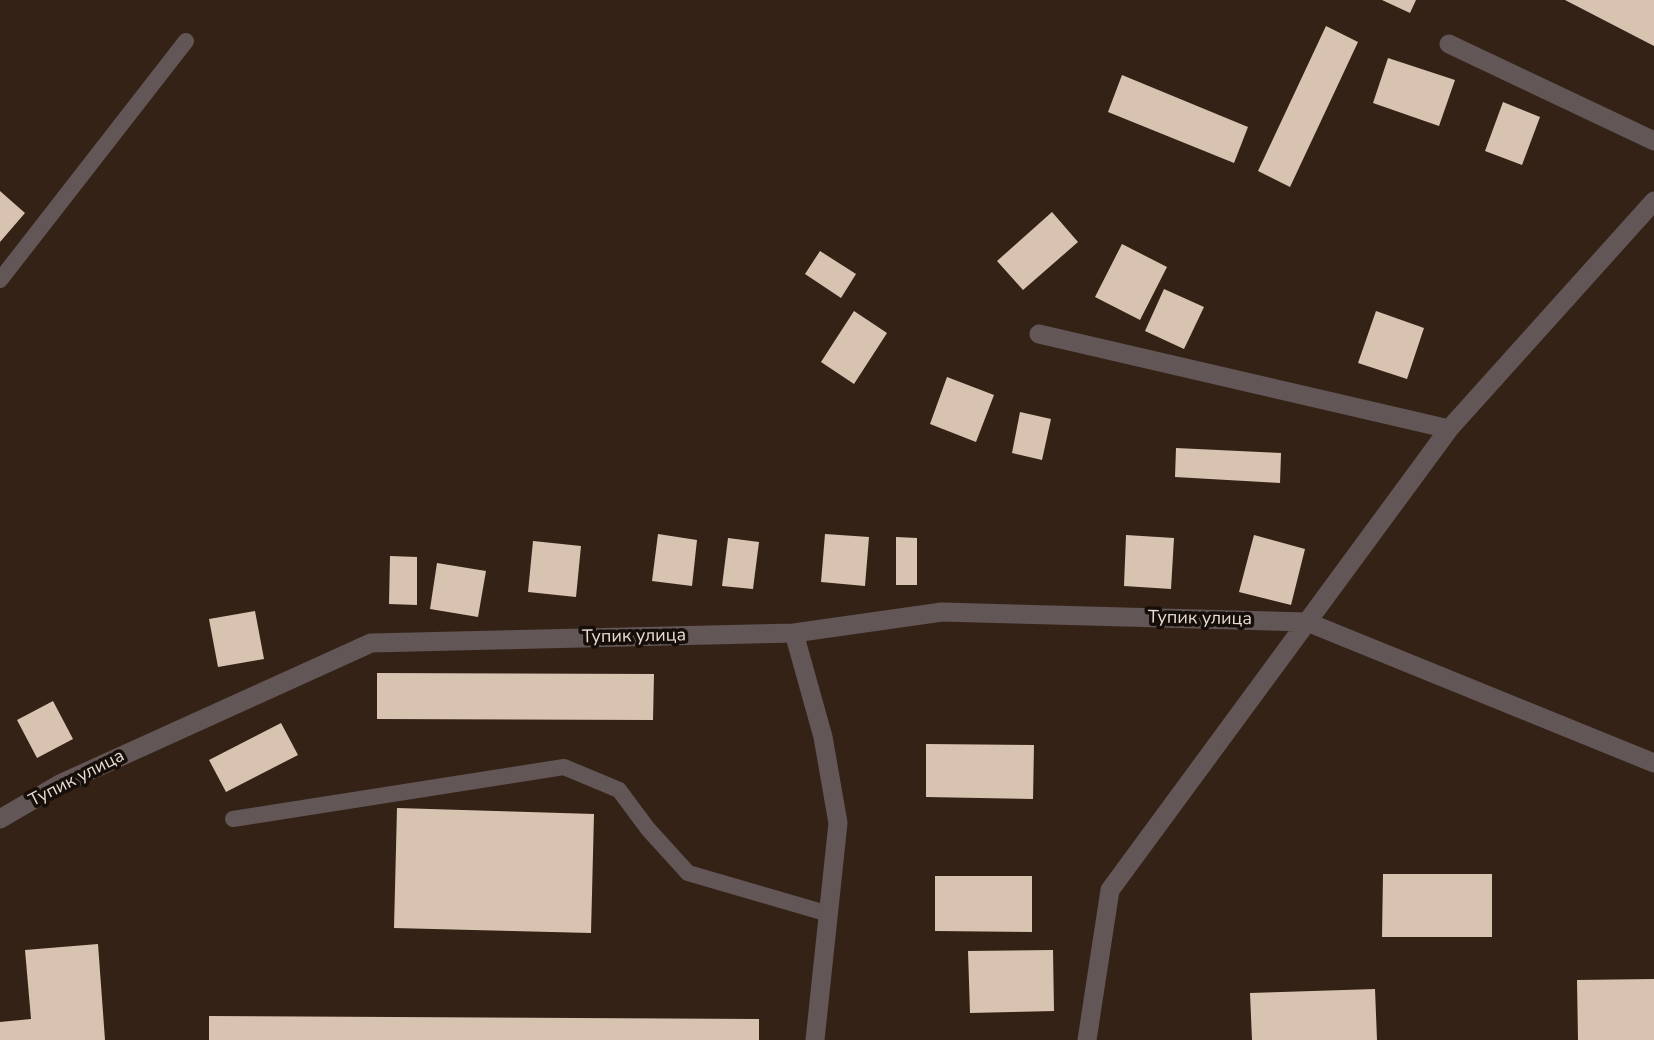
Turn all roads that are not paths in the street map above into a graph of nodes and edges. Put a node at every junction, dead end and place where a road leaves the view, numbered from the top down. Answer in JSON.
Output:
{"nodes":[{"id":1,"x":186,"y":41,"type":"dead end"},
{"id":2,"x":1449,"y":44,"type":"dead end"},
{"id":3,"x":1654,"y":141,"type":"edge"},
{"id":4,"x":1654,"y":201,"type":"edge"},
{"id":5,"x":0,"y":280,"type":"edge"},
{"id":6,"x":1039,"y":334,"type":"dead end"},
{"id":7,"x":1448,"y":429,"type":"junction"},
{"id":8,"x":1307,"y":622,"type":"junction"},
{"id":9,"x":794,"y":633,"type":"junction"},
{"id":10,"x":1654,"y":763,"type":"edge"},
{"id":11,"x":0,"y":819,"type":"edge"},
{"id":12,"x":233,"y":819,"type":"dead end"},
{"id":13,"x":829,"y":914,"type":"junction"},
{"id":14,"x":815,"y":1040,"type":"edge"},
{"id":15,"x":1087,"y":1040,"type":"edge"}],
"edges":[{"from":1,"to":5,"type":"lane"},
{"from":2,"to":3,"type":"street"},
{"from":4,"to":7,"type":"street"},
{"from":6,"to":7,"type":"street"},
{"from":7,"to":8,"type":"street"},
{"from":8,"to":9,"type":"street","name":"Тупик улица"},
{"from":8,"to":10,"type":"street","name":"Тупик улица"},
{"from":8,"to":15,"type":"street"},
{"from":9,"to":11,"type":"street","name":"Тупик улица"},
{"from":9,"to":13,"type":"street"},
{"from":12,"to":13,"type":"lane"},
{"from":13,"to":14,"type":"street"}]}
